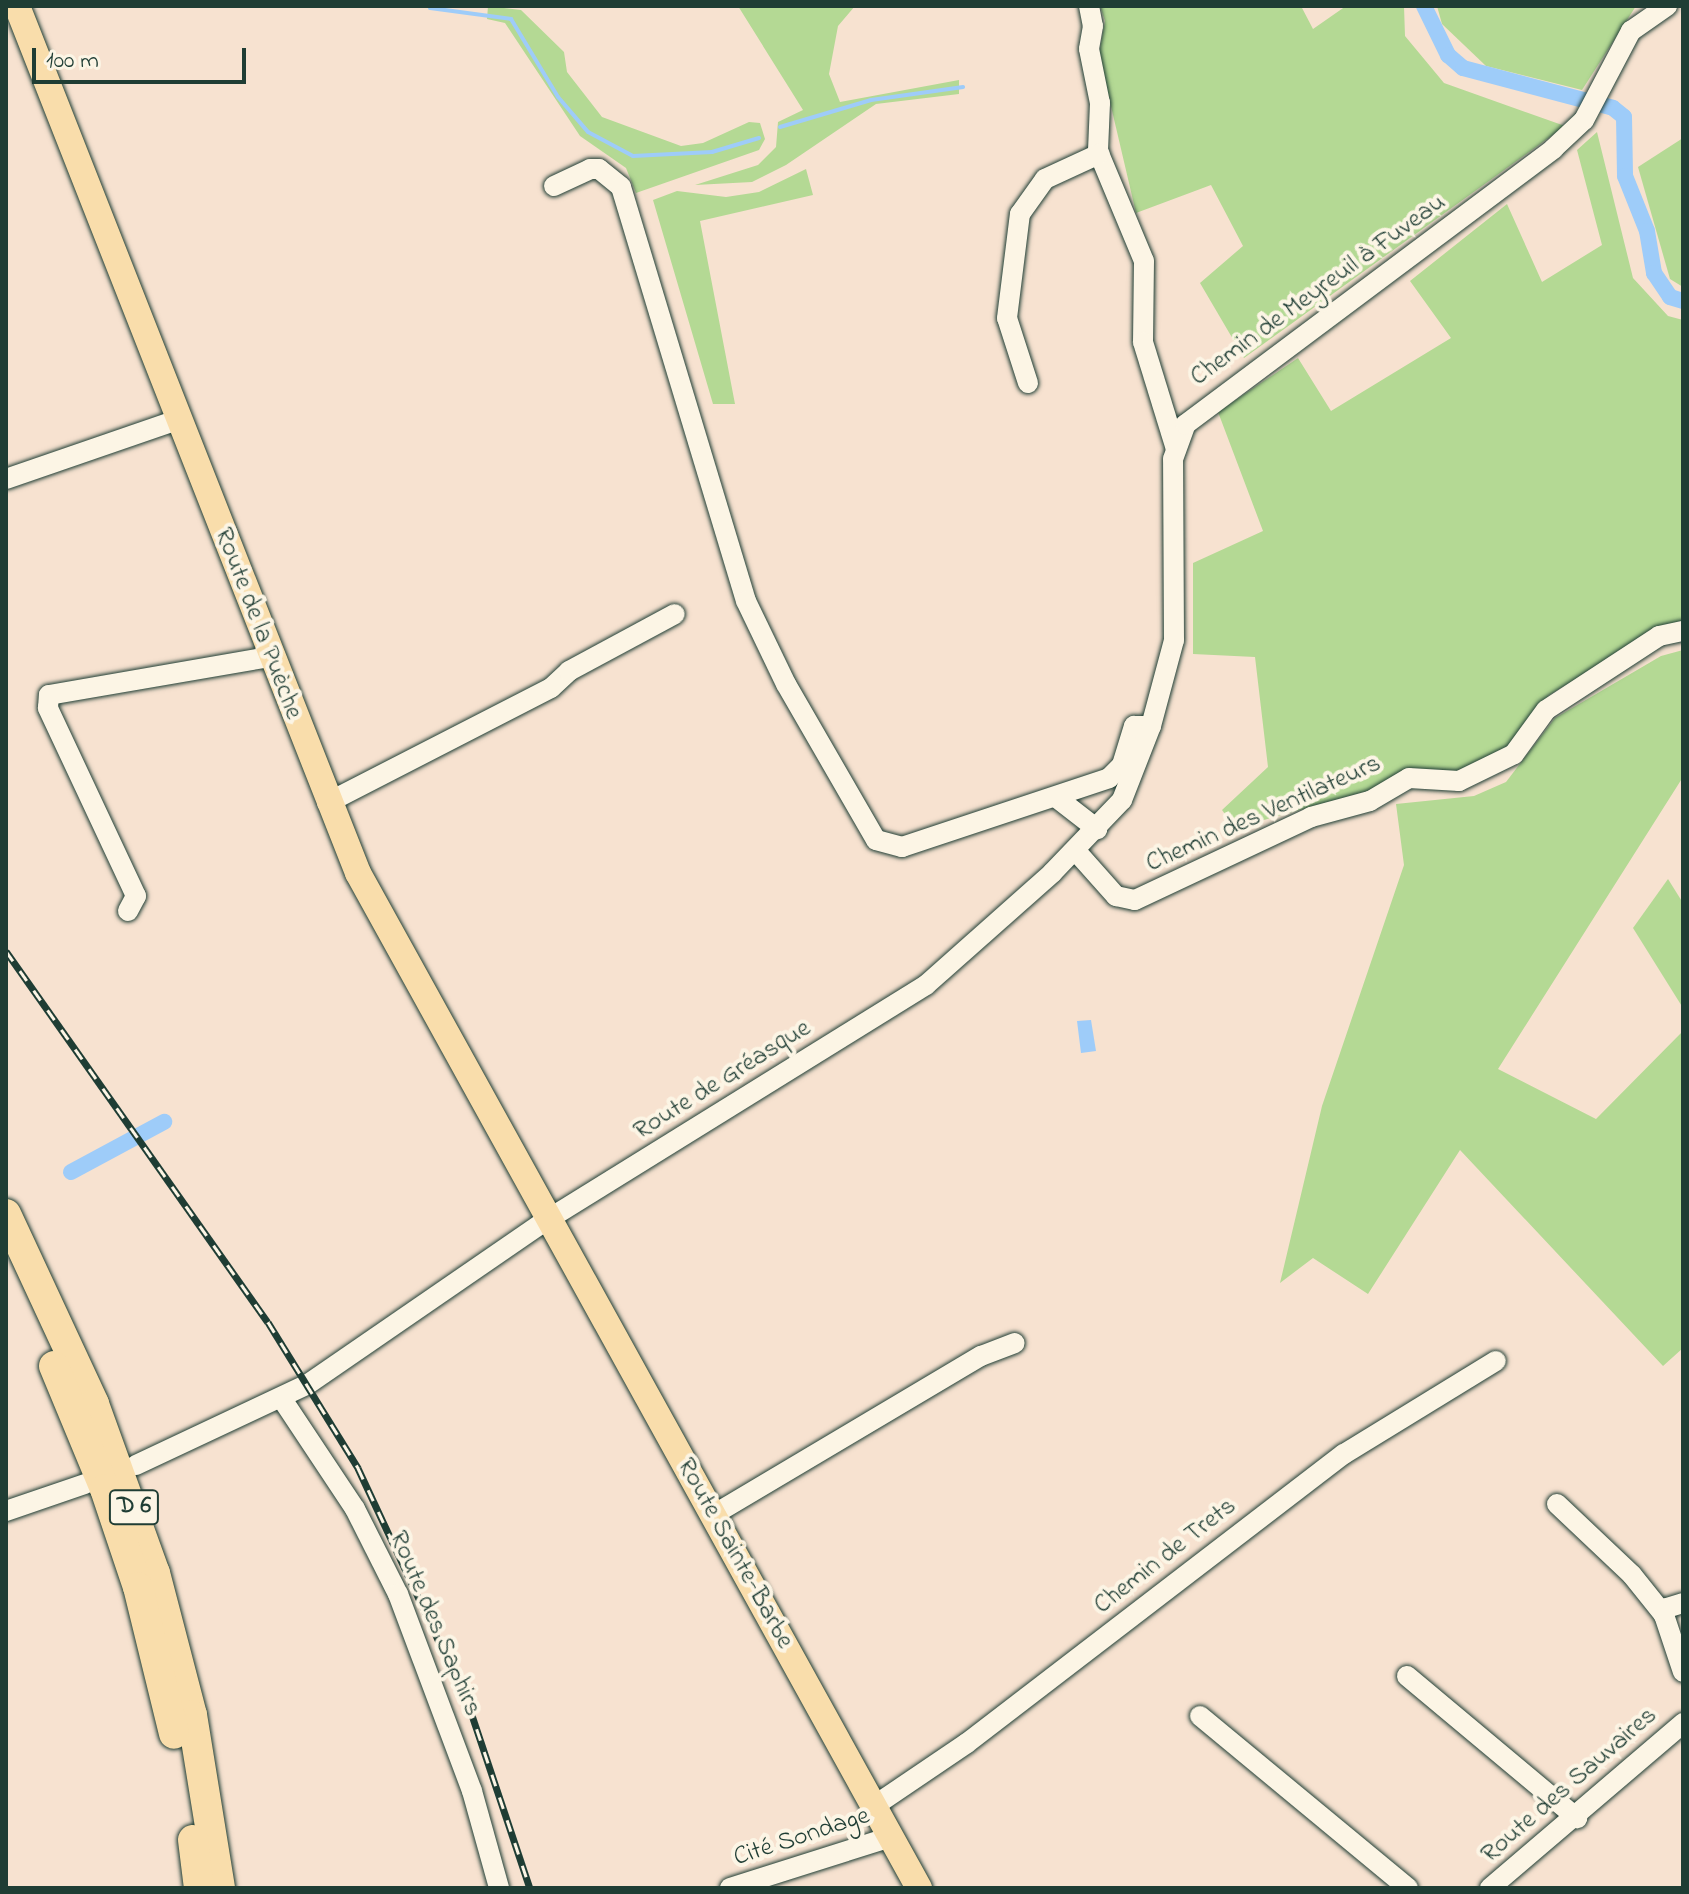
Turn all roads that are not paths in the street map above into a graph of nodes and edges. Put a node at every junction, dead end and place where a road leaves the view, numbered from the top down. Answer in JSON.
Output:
{"nodes":[{"id":1,"x":17,"y":6,"type":"edge"},
{"id":2,"x":1089,"y":6,"type":"edge"},
{"id":3,"x":1667,"y":6,"type":"edge"},
{"id":4,"x":1099,"y":154,"type":"junction"},
{"id":5,"x":554,"y":186,"type":"dead end"},
{"id":6,"x":1028,"y":383,"type":"dead end"},
{"id":7,"x":177,"y":420,"type":"junction"},
{"id":8,"x":1176,"y":449,"type":"junction"},
{"id":9,"x":6,"y":479,"type":"edge"},
{"id":10,"x":675,"y":614,"type":"dead end"},
{"id":11,"x":1683,"y":631,"type":"edge"},
{"id":12,"x":269,"y":657,"type":"junction"},
{"id":13,"x":1151,"y":726,"type":"junction"},
{"id":14,"x":1057,"y":798,"type":"junction"},
{"id":15,"x":327,"y":803,"type":"junction"},
{"id":16,"x":1097,"y":829,"type":"junction"},
{"id":17,"x":1075,"y":850,"type":"junction"},
{"id":18,"x":128,"y":911,"type":"dead end"},
{"id":19,"x":926,"y":985,"type":"joint"},
{"id":20,"x":6,"y":1214,"type":"edge"},
{"id":21,"x":547,"y":1220,"type":"junction"},
{"id":22,"x":6,"y":1262,"type":"edge"},
{"id":23,"x":1015,"y":1343,"type":"dead end"},
{"id":24,"x":1496,"y":1361,"type":"dead end"},
{"id":25,"x":282,"y":1399,"type":"junction"},
{"id":26,"x":136,"y":1465,"type":"dead end"},
{"id":27,"x":85,"y":1484,"type":"dead end"},
{"id":28,"x":1557,"y":1504,"type":"dead end"},
{"id":29,"x":6,"y":1511,"type":"edge"},
{"id":30,"x":713,"y":1515,"type":"junction"},
{"id":31,"x":1683,"y":1603,"type":"edge"},
{"id":32,"x":1664,"y":1615,"type":"junction"},
{"id":33,"x":1683,"y":1672,"type":"edge"},
{"id":34,"x":1407,"y":1676,"type":"dead end"},
{"id":35,"x":1200,"y":1716,"type":"dead end"},
{"id":36,"x":1683,"y":1723,"type":"edge"},
{"id":37,"x":874,"y":1806,"type":"junction"},
{"id":38,"x":200,"y":1811,"type":"junction"},
{"id":39,"x":1577,"y":1818,"type":"junction"},
{"id":40,"x":891,"y":1837,"type":"junction"},
{"id":41,"x":190,"y":1888,"type":"edge"},
{"id":42,"x":199,"y":1888,"type":"edge"},
{"id":43,"x":220,"y":1888,"type":"edge"},
{"id":44,"x":229,"y":1888,"type":"edge"},
{"id":45,"x":499,"y":1888,"type":"edge"},
{"id":46,"x":730,"y":1888,"type":"edge"},
{"id":47,"x":919,"y":1888,"type":"edge"},
{"id":48,"x":1408,"y":1888,"type":"edge"},
{"id":49,"x":1490,"y":1888,"type":"edge"}],
"edges":[{"from":1,"to":7,"type":"main road","name":"Route de la Puèche"},
{"from":2,"to":4,"type":"street"},
{"from":3,"to":8,"type":"street","name":"Chemin de Meyreuil à Fuveau"},
{"from":4,"to":6,"type":"street"},
{"from":4,"to":8,"type":"street"},
{"from":5,"to":14,"type":"street"},
{"from":7,"to":9,"type":"street"},
{"from":7,"to":12,"type":"main road","name":"Route de la Puèche"},
{"from":8,"to":13,"type":"street","name":"Chemin de Meyreuil à Fuveau"},
{"from":10,"to":15,"type":"street"},
{"from":11,"to":17,"type":"street","name":"Chemin des Ventilateurs"},
{"from":12,"to":15,"type":"main road","name":"Route de la Puèche"},
{"from":12,"to":18,"type":"street"},
{"from":13,"to":14,"type":"street"},
{"from":13,"to":16,"type":"street","name":"Chemin de Meyreuil à Fuveau"},
{"from":14,"to":16,"type":"street"},
{"from":15,"to":21,"type":"main road","name":"Route de la Puèche"},
{"from":16,"to":17,"type":"street","name":"Chemin de Meyreuil à Fuveau"},
{"from":17,"to":19,"type":"street","name":"Chemin de Meyreuil à Fuveau"},
{"from":19,"to":21,"type":"street","name":"Route de Gréasque"},
{"from":20,"to":38,"type":"highway","number":"D 6"},
{"from":21,"to":25,"type":"street","name":"Route de Gréasque"},
{"from":21,"to":30,"type":"main road","name":"Route Sainte-Barbe"},
{"from":22,"to":38,"type":"highway","number":"D 6"},
{"from":23,"to":30,"type":"street"},
{"from":24,"to":37,"type":"street","name":"Chemin de Trets"},
{"from":25,"to":26,"type":"street","name":"Route de Gréasque"},
{"from":25,"to":45,"type":"street","name":"Route des Saphirs"},
{"from":27,"to":29,"type":"street"},
{"from":28,"to":32,"type":"street"},
{"from":30,"to":37,"type":"main road","name":"Route Sainte-Barbe"},
{"from":31,"to":32,"type":"street"},
{"from":32,"to":33,"type":"street"},
{"from":34,"to":39,"type":"street"},
{"from":35,"to":48,"type":"street"},
{"from":36,"to":39,"type":"street","name":"Route des Sauvaires"},
{"from":37,"to":40,"type":"main road","name":"Route Sainte-Barbe"},
{"from":38,"to":41,"type":"highway"},
{"from":38,"to":42,"type":"highway","number":"D 6"},
{"from":38,"to":43,"type":"highway","number":"D 6"},
{"from":38,"to":44,"type":"highway"},
{"from":39,"to":49,"type":"street","name":"Route des Sauvaires"},
{"from":40,"to":46,"type":"street","name":"Cité Sondage"},
{"from":40,"to":47,"type":"main road","name":"Route Sainte-Barbe"}]}
